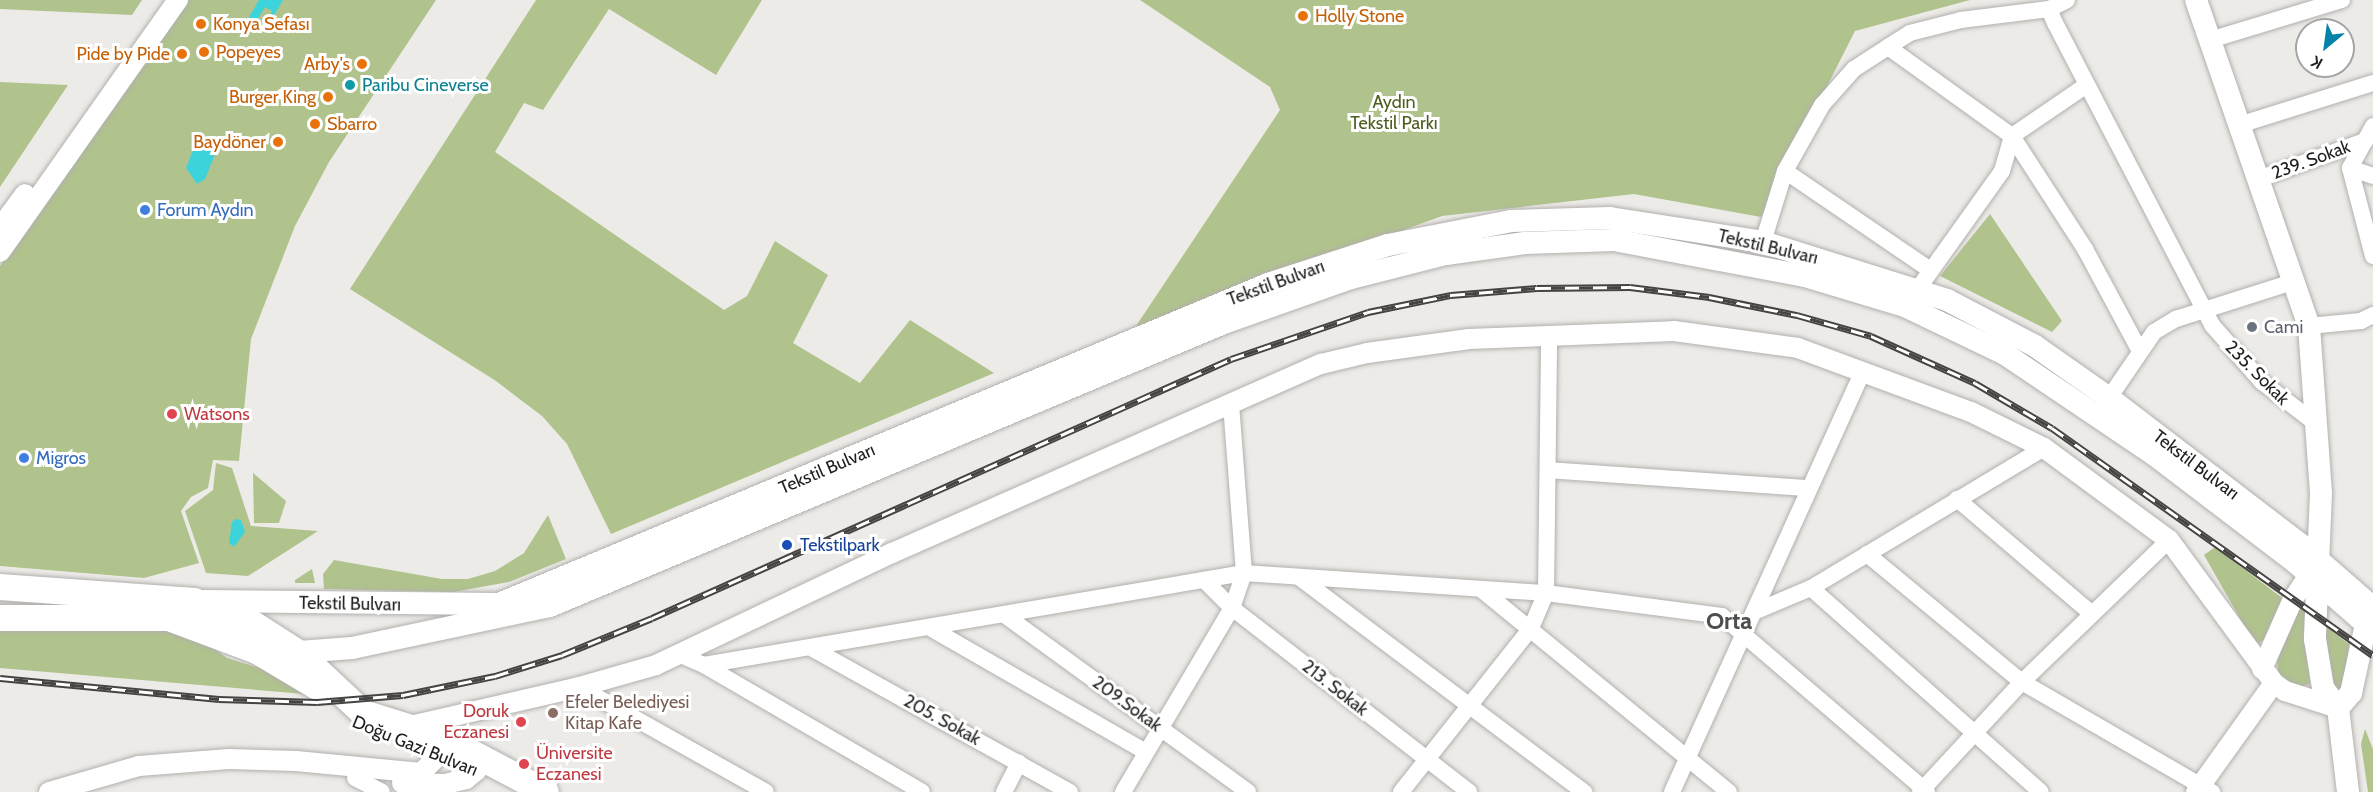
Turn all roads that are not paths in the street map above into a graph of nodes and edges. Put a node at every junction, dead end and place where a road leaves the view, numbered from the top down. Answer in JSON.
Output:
{"nodes":[{"id":1,"x":161,"y":0,"type":"edge"},
{"id":2,"x":178,"y":0,"type":"edge"},
{"id":3,"x":2067,"y":0,"type":"edge"},
{"id":4,"x":2196,"y":0,"type":"edge"},
{"id":5,"x":2342,"y":0,"type":"edge"},
{"id":6,"x":2300,"y":6,"type":"edge"},
{"id":7,"x":2049,"y":9,"type":"junction"},
{"id":8,"x":2210,"y":40,"type":"junction"},
{"id":9,"x":1888,"y":47,"type":"junction"},
{"id":10,"x":2373,"y":83,"type":"edge"},
{"id":11,"x":2085,"y":86,"type":"junction"},
{"id":12,"x":107,"y":91,"type":"junction"},
{"id":13,"x":2240,"y":125,"type":"junction"},
{"id":14,"x":2369,"y":133,"type":"edge"},
{"id":15,"x":2012,"y":136,"type":"junction"},
{"id":16,"x":2350,"y":168,"type":"junction"},
{"id":17,"x":1785,"y":171,"type":"junction"},
{"id":18,"x":2373,"y":176,"type":"edge"},
{"id":19,"x":2258,"y":179,"type":"junction"},
{"id":20,"x":0,"y":228,"type":"edge"},
{"id":21,"x":1763,"y":242,"type":"junction"},
{"id":22,"x":0,"y":252,"type":"edge"},
{"id":23,"x":2373,"y":256,"type":"edge"},
{"id":24,"x":1930,"y":270,"type":"junction"},
{"id":25,"x":2296,"y":281,"type":"junction"},
{"id":26,"x":1911,"y":297,"type":"junction"},
{"id":27,"x":2203,"y":310,"type":"junction"},
{"id":28,"x":2373,"y":315,"type":"edge"},
{"id":29,"x":2309,"y":326,"type":"junction"},
{"id":30,"x":1549,"y":339,"type":"junction"},
{"id":31,"x":2140,"y":351,"type":"junction"},
{"id":32,"x":1863,"y":370,"type":"junction"},
{"id":33,"x":2109,"y":398,"type":"junction"},
{"id":34,"x":1231,"y":405,"type":"junction"},
{"id":35,"x":2319,"y":426,"type":"junction"},
{"id":36,"x":2044,"y":448,"type":"junction"},
{"id":37,"x":1548,"y":470,"type":"junction"},
{"id":38,"x":1808,"y":488,"type":"junction"},
{"id":39,"x":1957,"y":499,"type":"junction"},
{"id":40,"x":2169,"y":540,"type":"junction"},
{"id":41,"x":1867,"y":554,"type":"junction"},
{"id":42,"x":1244,"y":573,"type":"junction"},
{"id":43,"x":2315,"y":573,"type":"junction"},
{"id":44,"x":1300,"y":578,"type":"junction"},
{"id":45,"x":1204,"y":580,"type":"junction"},
{"id":46,"x":0,"y":587,"type":"edge"},
{"id":47,"x":1811,"y":588,"type":"junction"},
{"id":48,"x":1482,"y":590,"type":"junction"},
{"id":49,"x":1546,"y":593,"type":"junction"},
{"id":50,"x":194,"y":601,"type":"junction"},
{"id":51,"x":433,"y":606,"type":"junction"},
{"id":52,"x":1232,"y":608,"type":"junction"},
{"id":53,"x":1754,"y":612,"type":"junction"},
{"id":54,"x":2371,"y":612,"type":"edge"},
{"id":55,"x":2091,"y":614,"type":"junction"},
{"id":56,"x":1006,"y":616,"type":"junction"},
{"id":57,"x":0,"y":618,"type":"edge"},
{"id":58,"x":1530,"y":628,"type":"junction"},
{"id":59,"x":932,"y":629,"type":"junction"},
{"id":60,"x":437,"y":632,"type":"junction"},
{"id":61,"x":1743,"y":632,"type":"junction"},
{"id":62,"x":352,"y":648,"type":"junction"},
{"id":63,"x":813,"y":649,"type":"junction"},
{"id":64,"x":257,"y":651,"type":"junction"},
{"id":65,"x":300,"y":654,"type":"junction"},
{"id":66,"x":678,"y":654,"type":"junction"},
{"id":67,"x":704,"y":666,"type":"junction"},
{"id":68,"x":2268,"y":676,"type":"junction"},
{"id":69,"x":330,"y":681,"type":"junction"},
{"id":70,"x":2022,"y":682,"type":"junction"},
{"id":71,"x":579,"y":687,"type":"junction"},
{"id":72,"x":1470,"y":705,"type":"junction"},
{"id":73,"x":2338,"y":708,"type":"junction"},
{"id":74,"x":402,"y":728,"type":"junction"},
{"id":75,"x":1162,"y":729,"type":"junction"},
{"id":76,"x":1974,"y":734,"type":"junction"},
{"id":77,"x":441,"y":745,"type":"junction"},
{"id":78,"x":1146,"y":752,"type":"junction"},
{"id":79,"x":1687,"y":754,"type":"junction"},
{"id":80,"x":1427,"y":758,"type":"junction"},
{"id":81,"x":1020,"y":763,"type":"junction"},
{"id":82,"x":477,"y":770,"type":"junction"},
{"id":83,"x":356,"y":778,"type":"junction"},
{"id":84,"x":2203,"y":789,"type":"edge"},
{"id":85,"x":1924,"y":791,"type":"edge"},
{"id":86,"x":49,"y":792,"type":"edge"},
{"id":87,"x":97,"y":792,"type":"edge"},
{"id":88,"x":382,"y":792,"type":"edge"},
{"id":89,"x":522,"y":792,"type":"edge"},
{"id":90,"x":546,"y":792,"type":"edge"},
{"id":91,"x":766,"y":792,"type":"edge"},
{"id":92,"x":922,"y":792,"type":"edge"},
{"id":93,"x":1004,"y":792,"type":"edge"},
{"id":94,"x":1070,"y":792,"type":"edge"},
{"id":95,"x":1123,"y":792,"type":"edge"},
{"id":96,"x":1248,"y":792,"type":"edge"},
{"id":97,"x":1401,"y":792,"type":"edge"},
{"id":98,"x":1469,"y":792,"type":"edge"},
{"id":99,"x":1584,"y":792,"type":"edge"},
{"id":100,"x":1672,"y":792,"type":"edge"},
{"id":101,"x":1728,"y":792,"type":"edge"},
{"id":102,"x":2041,"y":792,"type":"edge"},
{"id":103,"x":2348,"y":792,"type":"edge"}],
"edges":[{"from":1,"to":12,"type":"street"},
{"from":2,"to":12,"type":"street"},
{"from":3,"to":7,"type":"street"},
{"from":4,"to":8,"type":"main road"},
{"from":5,"to":6,"type":"street"},
{"from":6,"to":8,"type":"street"},
{"from":7,"to":9,"type":"street"},
{"from":7,"to":11,"type":"street","name":"235. Sokak"},
{"from":8,"to":13,"type":"main road"},
{"from":9,"to":15,"type":"street"},
{"from":9,"to":17,"type":"street"},
{"from":10,"to":13,"type":"street"},
{"from":11,"to":15,"type":"street"},
{"from":11,"to":27,"type":"street","name":"235. Sokak"},
{"from":12,"to":20,"type":"street"},
{"from":12,"to":22,"type":"street"},
{"from":13,"to":19,"type":"main road"},
{"from":14,"to":16,"type":"street"},
{"from":14,"to":19,"type":"street","name":"239. Sokak"},
{"from":15,"to":24,"type":"street"},
{"from":15,"to":31,"type":"street"},
{"from":16,"to":18,"type":"street"},
{"from":16,"to":23,"type":"street"},
{"from":17,"to":21,"type":"street"},
{"from":17,"to":24,"type":"street"},
{"from":19,"to":25,"type":"main road"},
{"from":21,"to":26,"type":"main road","name":"Tekstil Bulvarı"},
{"from":21,"to":51,"type":"main road","name":"Tekstil Bulvarı"},
{"from":24,"to":26,"type":"street"},
{"from":25,"to":27,"type":"street"},
{"from":25,"to":29,"type":"main road"},
{"from":26,"to":33,"type":"main road","name":"Tekstil Bulvarı"},
{"from":26,"to":43,"type":"main road","name":"Tekstil Bulvarı"},
{"from":26,"to":60,"type":"main road","name":"Tekstil Bulvarı"},
{"from":27,"to":31,"type":"street"},
{"from":27,"to":35,"type":"street","name":"235. Sokak"},
{"from":28,"to":29,"type":"street"},
{"from":29,"to":35,"type":"main road"},
{"from":30,"to":32,"type":"street"},
{"from":30,"to":34,"type":"street"},
{"from":30,"to":37,"type":"street"},
{"from":31,"to":33,"type":"street"},
{"from":32,"to":36,"type":"street"},
{"from":32,"to":38,"type":"street"},
{"from":33,"to":43,"type":"main road","name":"Tekstil Bulvarı"},
{"from":34,"to":42,"type":"street"},
{"from":34,"to":66,"type":"street"},
{"from":35,"to":43,"type":"main road"},
{"from":36,"to":39,"type":"street"},
{"from":36,"to":40,"type":"street"},
{"from":37,"to":38,"type":"street"},
{"from":37,"to":49,"type":"street"},
{"from":38,"to":53,"type":"street"},
{"from":39,"to":41,"type":"street"},
{"from":39,"to":55,"type":"street"},
{"from":40,"to":55,"type":"street"},
{"from":40,"to":68,"type":"street"},
{"from":41,"to":47,"type":"street"},
{"from":41,"to":70,"type":"street"},
{"from":42,"to":44,"type":"street"},
{"from":42,"to":45,"type":"street"},
{"from":42,"to":52,"type":"street"},
{"from":43,"to":54,"type":"main road"},
{"from":43,"to":68,"type":"street"},
{"from":43,"to":73,"type":"main road"},
{"from":44,"to":48,"type":"street"},
{"from":44,"to":72,"type":"street"},
{"from":45,"to":52,"type":"street","name":"213. Sokak"},
{"from":45,"to":56,"type":"street"},
{"from":46,"to":50,"type":"main road"},
{"from":47,"to":53,"type":"street"},
{"from":47,"to":76,"type":"street"},
{"from":48,"to":49,"type":"street"},
{"from":48,"to":58,"type":"street"},
{"from":49,"to":58,"type":"street"},
{"from":49,"to":61,"type":"street"},
{"from":50,"to":51,"type":"main road","name":"Tekstil Bulvarı"},
{"from":50,"to":65,"type":"main road"},
{"from":51,"to":60,"type":"main road"},
{"from":52,"to":75,"type":"street"},
{"from":52,"to":80,"type":"street","name":"213. Sokak"},
{"from":53,"to":61,"type":"street"},
{"from":54,"to":73,"type":"main road"},
{"from":55,"to":70,"type":"street"},
{"from":56,"to":59,"type":"street"},
{"from":56,"to":75,"type":"street","name":"209.Sokak"},
{"from":57,"to":64,"type":"main road","name":"Doğu Gazi Bulvarı"},
{"from":58,"to":72,"type":"street"},
{"from":58,"to":79,"type":"street"},
{"from":59,"to":63,"type":"street"},
{"from":59,"to":78,"type":"street"},
{"from":60,"to":62,"type":"main road","name":"Tekstil Bulvarı"},
{"from":61,"to":79,"type":"street"},
{"from":61,"to":85,"type":"street"},
{"from":62,"to":65,"type":"main road","name":"Tekstil Bulvarı"},
{"from":62,"to":69,"type":"main road"},
{"from":63,"to":67,"type":"street"},
{"from":63,"to":81,"type":"street","name":"205. Sokak"},
{"from":64,"to":65,"type":"main road","name":"Tekstil Bulvarı"},
{"from":64,"to":77,"type":"main road","name":"Doğu Gazi Bulvarı"},
{"from":65,"to":69,"type":"main road"},
{"from":66,"to":67,"type":"street"},
{"from":66,"to":71,"type":"street"},
{"from":67,"to":92,"type":"street"},
{"from":68,"to":73,"type":"street"},
{"from":68,"to":84,"type":"street"},
{"from":69,"to":74,"type":"main road"},
{"from":70,"to":76,"type":"street"},
{"from":70,"to":84,"type":"street"},
{"from":71,"to":74,"type":"street"},
{"from":71,"to":91,"type":"street"},
{"from":72,"to":80,"type":"street"},
{"from":72,"to":99,"type":"street"},
{"from":73,"to":103,"type":"main road"},
{"from":74,"to":77,"type":"main road"},
{"from":75,"to":78,"type":"street"},
{"from":75,"to":96,"type":"street","name":"209.Sokak"},
{"from":76,"to":85,"type":"street"},
{"from":76,"to":102,"type":"street"},
{"from":77,"to":82,"type":"main road","name":"Doğu Gazi Bulvarı"},
{"from":77,"to":86,"type":"street"},
{"from":77,"to":90,"type":"main road"},
{"from":78,"to":95,"type":"street"},
{"from":79,"to":100,"type":"street"},
{"from":79,"to":101,"type":"street"},
{"from":80,"to":97,"type":"street"},
{"from":80,"to":98,"type":"street","name":"213. Sokak"},
{"from":81,"to":93,"type":"street"},
{"from":81,"to":94,"type":"street","name":"205. Sokak"},
{"from":82,"to":83,"type":"street"},
{"from":82,"to":89,"type":"main road","name":"Doğu Gazi Bulvarı"},
{"from":83,"to":87,"type":"street"},
{"from":83,"to":88,"type":"street"}]}
